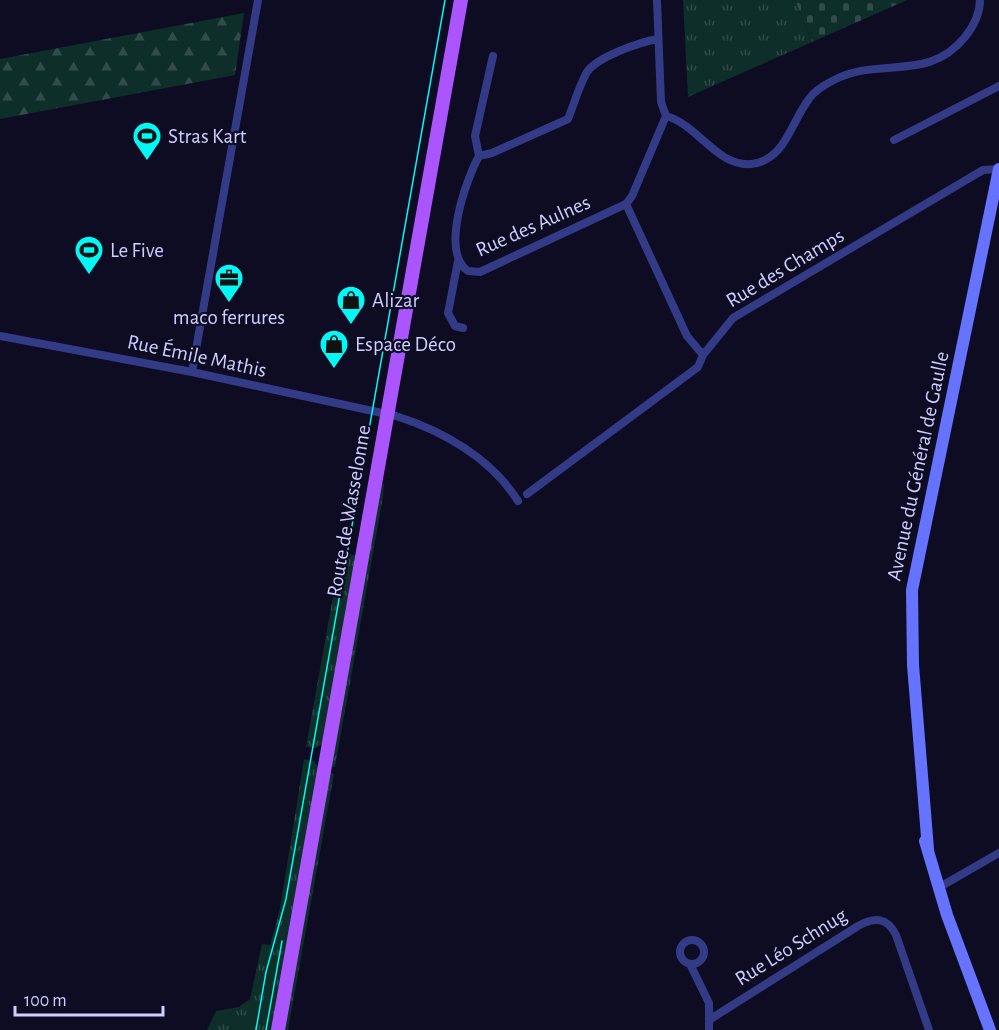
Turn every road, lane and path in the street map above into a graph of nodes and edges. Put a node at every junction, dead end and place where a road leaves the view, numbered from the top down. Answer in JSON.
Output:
{"nodes":[{"id":1,"x":258,"y":0,"type":"edge"},
{"id":2,"x":461,"y":0,"type":"edge"},
{"id":3,"x":657,"y":0,"type":"edge"},
{"id":4,"x":980,"y":0,"type":"edge"},
{"id":5,"x":658,"y":39,"type":"junction"},
{"id":6,"x":493,"y":56,"type":"dead end"},
{"id":7,"x":999,"y":86,"type":"edge"},
{"id":8,"x":666,"y":116,"type":"junction"},
{"id":9,"x":894,"y":140,"type":"dead end"},
{"id":10,"x":479,"y":156,"type":"junction"},
{"id":11,"x":999,"y":169,"type":"edge"},
{"id":12,"x":626,"y":204,"type":"junction"},
{"id":13,"x":458,"y":261,"type":"junction"},
{"id":14,"x":463,"y":328,"type":"dead end"},
{"id":15,"x":0,"y":336,"type":"edge"},
{"id":16,"x":703,"y":355,"type":"junction"},
{"id":17,"x":192,"y":372,"type":"junction"},
{"id":18,"x":387,"y":413,"type":"junction"},
{"id":19,"x":527,"y":494,"type":"dead end"},
{"id":20,"x":518,"y":501,"type":"dead end"},
{"id":21,"x":999,"y":853,"type":"edge"},
{"id":22,"x":938,"y":888,"type":"junction"},
{"id":23,"x":690,"y":964,"type":"dead end"},
{"id":24,"x":709,"y":1020,"type":"junction"},
{"id":25,"x":278,"y":1030,"type":"edge"},
{"id":26,"x":709,"y":1030,"type":"edge"},
{"id":27,"x":929,"y":1030,"type":"edge"},
{"id":28,"x":990,"y":1030,"type":"edge"}],
"edges":[{"from":1,"to":17,"type":"street"},
{"from":2,"to":18,"type":"main road","name":"Route de Wasselonne"},
{"from":3,"to":5,"type":"street"},
{"from":4,"to":8,"type":"street"},
{"from":5,"to":8,"type":"street"},
{"from":5,"to":10,"type":"street"},
{"from":6,"to":10,"type":"street"},
{"from":7,"to":9,"type":"street"},
{"from":8,"to":12,"type":"street"},
{"from":10,"to":13,"type":"street","name":"Rue des Aulnes"},
{"from":11,"to":16,"type":"street","name":"Rue des Champs"},
{"from":11,"to":22,"type":"main road","name":"Avenue du Général de Gaulle"},
{"from":12,"to":13,"type":"street","name":"Rue des Aulnes"},
{"from":12,"to":16,"type":"street"},
{"from":13,"to":14,"type":"street","name":"Rue des Aulnes"},
{"from":15,"to":17,"type":"street","name":"Rue Émile Mathis"},
{"from":16,"to":19,"type":"street","name":"Rue des Champs"},
{"from":17,"to":18,"type":"street","name":"Rue Émile Mathis"},
{"from":18,"to":20,"type":"street","name":"Rue Émile Mathis"},
{"from":18,"to":25,"type":"main road","name":"Route de Wasselonne"},
{"from":21,"to":22,"type":"street"},
{"from":22,"to":28,"type":"main road","name":"Avenue du Général de Gaulle"},
{"from":23,"to":24,"type":"street"},
{"from":24,"to":26,"type":"street"},
{"from":24,"to":27,"type":"street","name":"Rue Léo Schnug"}]}
